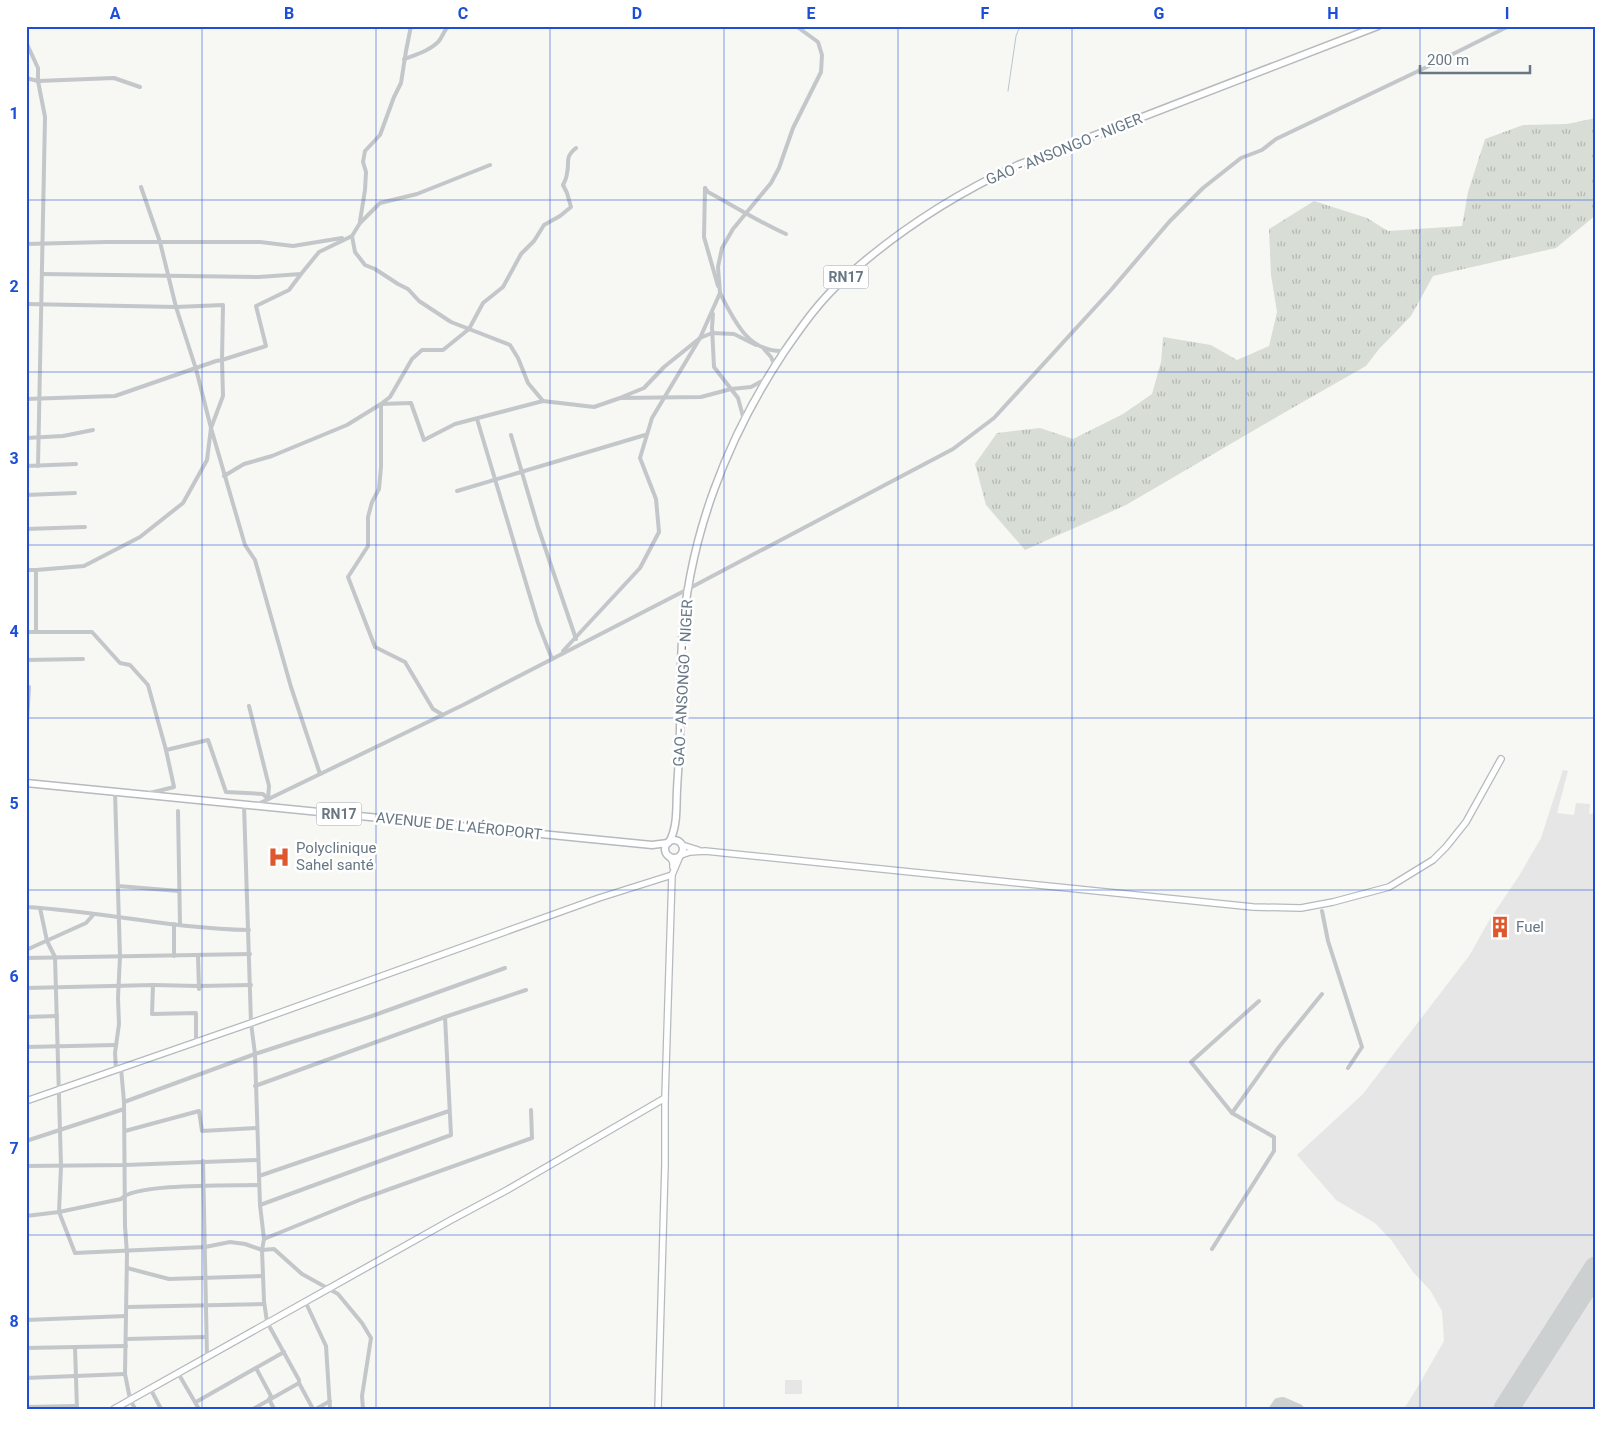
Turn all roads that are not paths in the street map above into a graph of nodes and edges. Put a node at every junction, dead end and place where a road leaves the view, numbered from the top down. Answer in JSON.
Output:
{"nodes":[{"id":1,"x":411,"y":26,"type":"edge"},
{"id":2,"x":449,"y":26,"type":"edge"},
{"id":3,"x":796,"y":26,"type":"edge"},
{"id":4,"x":1378,"y":26,"type":"edge"},
{"id":5,"x":1509,"y":26,"type":"edge"},
{"id":6,"x":26,"y":42,"type":"edge"},
{"id":7,"x":404,"y":59,"type":"junction"},
{"id":8,"x":26,"y":78,"type":"edge"},
{"id":9,"x":38,"y":81,"type":"junction"},
{"id":10,"x":140,"y":87,"type":"dead end"},
{"id":11,"x":576,"y":148,"type":"dead end"},
{"id":12,"x":490,"y":165,"type":"dead end"},
{"id":13,"x":141,"y":187,"type":"dead end"},
{"id":14,"x":746,"y":212,"type":"junction"},
{"id":15,"x":360,"y":223,"type":"junction"},
{"id":16,"x":786,"y":234,"type":"dead end"},
{"id":17,"x":349,"y":236,"type":"junction"},
{"id":18,"x":160,"y":242,"type":"junction"},
{"id":19,"x":26,"y":244,"type":"edge"},
{"id":20,"x":42,"y":245,"type":"junction"},
{"id":21,"x":42,"y":274,"type":"junction"},
{"id":22,"x":300,"y":274,"type":"junction"},
{"id":23,"x":168,"y":275,"type":"junction"},
{"id":24,"x":720,"y":293,"type":"junction"},
{"id":25,"x":26,"y":304,"type":"edge"},
{"id":26,"x":41,"y":305,"type":"junction"},
{"id":27,"x":176,"y":307,"type":"junction"},
{"id":28,"x":714,"y":309,"type":"junction"},
{"id":29,"x":469,"y":329,"type":"junction"},
{"id":30,"x":712,"y":333,"type":"junction"},
{"id":31,"x":700,"y":338,"type":"junction"},
{"id":32,"x":763,"y":348,"type":"junction"},
{"id":33,"x":785,"y":351,"type":"junction"},
{"id":34,"x":222,"y":360,"type":"junction"},
{"id":35,"x":775,"y":367,"type":"junction"},
{"id":36,"x":196,"y":369,"type":"junction"},
{"id":37,"x":768,"y":378,"type":"junction"},
{"id":38,"x":731,"y":389,"type":"junction"},
{"id":39,"x":620,"y":398,"type":"junction"},
{"id":40,"x":664,"y":398,"type":"junction"},
{"id":41,"x":26,"y":399,"type":"edge"},
{"id":42,"x":39,"y":400,"type":"junction"},
{"id":43,"x":543,"y":401,"type":"junction"},
{"id":44,"x":380,"y":404,"type":"junction"},
{"id":45,"x":477,"y":419,"type":"junction"},
{"id":46,"x":744,"y":420,"type":"junction"},
{"id":47,"x":210,"y":428,"type":"junction"},
{"id":48,"x":93,"y":430,"type":"dead end"},
{"id":49,"x":511,"y":435,"type":"dead end"},
{"id":50,"x":645,"y":435,"type":"dead end"},
{"id":51,"x":26,"y":438,"type":"edge"},
{"id":52,"x":39,"y":438,"type":"junction"},
{"id":53,"x":76,"y":464,"type":"dead end"},
{"id":54,"x":26,"y":466,"type":"edge"},
{"id":55,"x":38,"y":466,"type":"junction"},
{"id":56,"x":522,"y":472,"type":"junction"},
{"id":57,"x":224,"y":476,"type":"junction"},
{"id":58,"x":495,"y":480,"type":"junction"},
{"id":59,"x":457,"y":491,"type":"dead end"},
{"id":60,"x":75,"y":493,"type":"dead end"},
{"id":61,"x":26,"y":495,"type":"edge"},
{"id":62,"x":85,"y":527,"type":"dead end"},
{"id":63,"x":26,"y":530,"type":"edge"},
{"id":64,"x":26,"y":570,"type":"edge"},
{"id":65,"x":36,"y":570,"type":"junction"},
{"id":66,"x":688,"y":589,"type":"junction"},
{"id":67,"x":26,"y":632,"type":"edge"},
{"id":68,"x":36,"y":632,"type":"junction"},
{"id":69,"x":576,"y":639,"type":"junction"},
{"id":70,"x":559,"y":655,"type":"junction"},
{"id":71,"x":83,"y":659,"type":"dead end"},
{"id":72,"x":552,"y":659,"type":"junction"},
{"id":73,"x":26,"y":660,"type":"edge"},
{"id":74,"x":26,"y":687,"type":"edge"},
{"id":75,"x":250,"y":706,"type":"dead end"},
{"id":76,"x":443,"y":715,"type":"junction"},
{"id":77,"x":27,"y":718,"type":"edge"},
{"id":78,"x":26,"y":738,"type":"edge"},
{"id":79,"x":166,"y":750,"type":"junction"},
{"id":80,"x":1501,"y":759,"type":"dead end"},
{"id":81,"x":320,"y":774,"type":"junction"},
{"id":82,"x":26,"y":783,"type":"edge"},
{"id":83,"x":115,"y":792,"type":"junction"},
{"id":84,"x":145,"y":795,"type":"junction"},
{"id":85,"x":268,"y":799,"type":"junction"},
{"id":86,"x":244,"y":805,"type":"junction"},
{"id":87,"x":254,"y":806,"type":"junction"},
{"id":88,"x":178,"y":811,"type":"dead end"},
{"id":89,"x":675,"y":825,"type":"junction"},
{"id":90,"x":669,"y":842,"type":"junction"},
{"id":91,"x":681,"y":843,"type":"junction"},
{"id":92,"x":652,"y":846,"type":"junction"},
{"id":93,"x":700,"y":851,"type":"junction"},
{"id":94,"x":668,"y":854,"type":"junction"},
{"id":95,"x":680,"y":856,"type":"junction"},
{"id":96,"x":673,"y":873,"type":"junction"},
{"id":97,"x":118,"y":886,"type":"junction"},
{"id":98,"x":179,"y":892,"type":"junction"},
{"id":99,"x":26,"y":907,"type":"edge"},
{"id":100,"x":40,"y":908,"type":"junction"},
{"id":101,"x":1322,"y":911,"type":"dead end"},
{"id":102,"x":95,"y":914,"type":"junction"},
{"id":103,"x":119,"y":916,"type":"junction"},
{"id":104,"x":174,"y":924,"type":"junction"},
{"id":105,"x":180,"y":924,"type":"junction"},
{"id":106,"x":249,"y":930,"type":"junction"},
{"id":107,"x":47,"y":941,"type":"junction"},
{"id":108,"x":26,"y":950,"type":"edge"},
{"id":109,"x":250,"y":954,"type":"junction"},
{"id":110,"x":120,"y":956,"type":"junction"},
{"id":111,"x":174,"y":956,"type":"junction"},
{"id":112,"x":198,"y":956,"type":"junction"},
{"id":113,"x":55,"y":957,"type":"junction"},
{"id":114,"x":26,"y":958,"type":"edge"},
{"id":115,"x":505,"y":968,"type":"dead end"},
{"id":116,"x":153,"y":985,"type":"junction"},
{"id":117,"x":251,"y":985,"type":"junction"},
{"id":118,"x":120,"y":986,"type":"junction"},
{"id":119,"x":56,"y":987,"type":"junction"},
{"id":120,"x":26,"y":988,"type":"edge"},
{"id":121,"x":199,"y":988,"type":"junction"},
{"id":122,"x":526,"y":990,"type":"dead end"},
{"id":123,"x":1322,"y":994,"type":"dead end"},
{"id":124,"x":1259,"y":1000,"type":"dead end"},
{"id":125,"x":57,"y":1016,"type":"junction"},
{"id":126,"x":26,"y":1017,"type":"edge"},
{"id":127,"x":445,"y":1017,"type":"junction"},
{"id":128,"x":251,"y":1023,"type":"junction"},
{"id":129,"x":196,"y":1042,"type":"junction"},
{"id":130,"x":116,"y":1044,"type":"junction"},
{"id":131,"x":57,"y":1047,"type":"junction"},
{"id":132,"x":26,"y":1048,"type":"edge"},
{"id":133,"x":255,"y":1054,"type":"junction"},
{"id":134,"x":1348,"y":1068,"type":"dead end"},
{"id":135,"x":119,"y":1069,"type":"junction"},
{"id":136,"x":255,"y":1086,"type":"junction"},
{"id":137,"x":57,"y":1090,"type":"junction"},
{"id":138,"x":665,"y":1098,"type":"junction"},
{"id":139,"x":26,"y":1100,"type":"edge"},
{"id":140,"x":124,"y":1102,"type":"junction"},
{"id":141,"x":124,"y":1108,"type":"junction"},
{"id":142,"x":449,"y":1110,"type":"junction"},
{"id":143,"x":531,"y":1110,"type":"dead end"},
{"id":144,"x":1232,"y":1113,"type":"junction"},
{"id":145,"x":257,"y":1128,"type":"junction"},
{"id":146,"x":60,"y":1130,"type":"junction"},
{"id":147,"x":125,"y":1132,"type":"junction"},
{"id":148,"x":26,"y":1141,"type":"edge"},
{"id":149,"x":258,"y":1160,"type":"junction"},
{"id":150,"x":203,"y":1161,"type":"junction"},
{"id":151,"x":125,"y":1165,"type":"junction"},
{"id":152,"x":26,"y":1166,"type":"edge"},
{"id":153,"x":60,"y":1166,"type":"junction"},
{"id":154,"x":259,"y":1176,"type":"junction"},
{"id":155,"x":259,"y":1185,"type":"junction"},
{"id":156,"x":203,"y":1186,"type":"junction"},
{"id":157,"x":125,"y":1195,"type":"junction"},
{"id":158,"x":260,"y":1205,"type":"junction"},
{"id":159,"x":59,"y":1212,"type":"junction"},
{"id":160,"x":26,"y":1216,"type":"edge"},
{"id":161,"x":264,"y":1239,"type":"junction"},
{"id":162,"x":205,"y":1248,"type":"junction"},
{"id":163,"x":1212,"y":1249,"type":"dead end"},
{"id":164,"x":262,"y":1250,"type":"junction"},
{"id":165,"x":127,"y":1252,"type":"junction"},
{"id":166,"x":127,"y":1268,"type":"junction"},
{"id":167,"x":263,"y":1276,"type":"junction"},
{"id":168,"x":205,"y":1278,"type":"junction"},
{"id":169,"x":328,"y":1288,"type":"junction"},
{"id":170,"x":305,"y":1301,"type":"junction"},
{"id":171,"x":264,"y":1304,"type":"junction"},
{"id":172,"x":206,"y":1305,"type":"junction"},
{"id":173,"x":127,"y":1307,"type":"junction"},
{"id":174,"x":126,"y":1316,"type":"junction"},
{"id":175,"x":26,"y":1320,"type":"edge"},
{"id":176,"x":267,"y":1322,"type":"junction"},
{"id":177,"x":206,"y":1336,"type":"junction"},
{"id":178,"x":126,"y":1338,"type":"junction"},
{"id":179,"x":126,"y":1346,"type":"junction"},
{"id":180,"x":75,"y":1347,"type":"junction"},
{"id":181,"x":26,"y":1348,"type":"edge"},
{"id":182,"x":284,"y":1352,"type":"junction"},
{"id":183,"x":207,"y":1357,"type":"junction"},
{"id":184,"x":256,"y":1368,"type":"junction"},
{"id":185,"x":178,"y":1373,"type":"junction"},
{"id":186,"x":125,"y":1374,"type":"junction"},
{"id":187,"x":76,"y":1376,"type":"junction"},
{"id":188,"x":26,"y":1378,"type":"edge"},
{"id":189,"x":299,"y":1383,"type":"junction"},
{"id":190,"x":150,"y":1388,"type":"junction"},
{"id":191,"x":130,"y":1400,"type":"junction"},
{"id":192,"x":269,"y":1400,"type":"junction"},
{"id":193,"x":330,"y":1401,"type":"junction"},
{"id":194,"x":196,"y":1402,"type":"junction"},
{"id":195,"x":26,"y":1407,"type":"edge"},
{"id":196,"x":77,"y":1408,"type":"edge"},
{"id":197,"x":114,"y":1409,"type":"edge"},
{"id":198,"x":135,"y":1409,"type":"edge"},
{"id":199,"x":161,"y":1409,"type":"edge"},
{"id":200,"x":199,"y":1409,"type":"edge"},
{"id":201,"x":253,"y":1409,"type":"edge"},
{"id":202,"x":274,"y":1409,"type":"edge"},
{"id":203,"x":315,"y":1409,"type":"edge"},
{"id":204,"x":330,"y":1409,"type":"edge"},
{"id":205,"x":363,"y":1409,"type":"edge"},
{"id":206,"x":658,"y":1409,"type":"edge"}],
"edges":[{"from":1,"to":7,"type":"street"},
{"from":2,"to":7,"type":"street"},
{"from":3,"to":14,"type":"street"},
{"from":4,"to":33,"type":"main road","name":"GAO - ANSONGO - NIGER","number":"RN17"},
{"from":5,"to":66,"type":"street"},
{"from":6,"to":9,"type":"street"},
{"from":7,"to":15,"type":"street"},
{"from":8,"to":9,"type":"street"},
{"from":9,"to":10,"type":"street"},
{"from":9,"to":20,"type":"street"},
{"from":11,"to":29,"type":"street"},
{"from":12,"to":15,"type":"street"},
{"from":13,"to":18,"type":"street"},
{"from":14,"to":16,"type":"street"},
{"from":14,"to":24,"type":"street"},
{"from":14,"to":24,"type":"street"},
{"from":15,"to":17,"type":"street"},
{"from":17,"to":18,"type":"street"},
{"from":17,"to":22,"type":"street"},
{"from":17,"to":29,"type":"street"},
{"from":18,"to":20,"type":"street"},
{"from":18,"to":23,"type":"street"},
{"from":19,"to":20,"type":"street"},
{"from":20,"to":21,"type":"street"},
{"from":21,"to":23,"type":"street"},
{"from":21,"to":26,"type":"street"},
{"from":22,"to":23,"type":"street"},
{"from":22,"to":34,"type":"street"},
{"from":23,"to":27,"type":"street"},
{"from":24,"to":28,"type":"street"},
{"from":24,"to":32,"type":"street"},
{"from":25,"to":26,"type":"street"},
{"from":26,"to":27,"type":"street"},
{"from":26,"to":42,"type":"street"},
{"from":27,"to":34,"type":"street"},
{"from":27,"to":36,"type":"street"},
{"from":28,"to":30,"type":"street"},
{"from":28,"to":31,"type":"street"},
{"from":29,"to":43,"type":"street"},
{"from":29,"to":44,"type":"street"},
{"from":30,"to":31,"type":"street"},
{"from":30,"to":32,"type":"street"},
{"from":30,"to":38,"type":"street"},
{"from":31,"to":39,"type":"street"},
{"from":31,"to":40,"type":"street"},
{"from":32,"to":33,"type":"street"},
{"from":32,"to":35,"type":"street"},
{"from":33,"to":35,"type":"main road","name":"GAO - ANSONGO - NIGER","number":"RN17"},
{"from":34,"to":36,"type":"street"},
{"from":34,"to":47,"type":"street"},
{"from":35,"to":37,"type":"main road","name":"GAO - ANSONGO - NIGER","number":"RN17"},
{"from":36,"to":42,"type":"street"},
{"from":36,"to":47,"type":"street"},
{"from":37,"to":38,"type":"street"},
{"from":37,"to":46,"type":"main road","name":"GAO - ANSONGO - NIGER","number":"RN17"},
{"from":38,"to":40,"type":"street"},
{"from":38,"to":46,"type":"street"},
{"from":39,"to":40,"type":"street"},
{"from":39,"to":43,"type":"street"},
{"from":40,"to":69,"type":"street"},
{"from":41,"to":42,"type":"street"},
{"from":42,"to":52,"type":"street"},
{"from":43,"to":45,"type":"street"},
{"from":44,"to":45,"type":"street"},
{"from":44,"to":57,"type":"street"},
{"from":44,"to":76,"type":"street"},
{"from":45,"to":58,"type":"street"},
{"from":46,"to":66,"type":"main road","name":"GAO - ANSONGO - NIGER","number":"RN17"},
{"from":47,"to":57,"type":"street"},
{"from":47,"to":65,"type":"street"},
{"from":48,"to":52,"type":"street"},
{"from":49,"to":56,"type":"street"},
{"from":50,"to":56,"type":"street"},
{"from":51,"to":52,"type":"street"},
{"from":52,"to":55,"type":"street"},
{"from":53,"to":55,"type":"street"},
{"from":54,"to":55,"type":"street"},
{"from":56,"to":58,"type":"street"},
{"from":56,"to":69,"type":"street"},
{"from":57,"to":81,"type":"street"},
{"from":58,"to":59,"type":"street"},
{"from":58,"to":72,"type":"street"},
{"from":60,"to":61,"type":"street"},
{"from":62,"to":63,"type":"street"},
{"from":64,"to":65,"type":"street"},
{"from":65,"to":68,"type":"street"},
{"from":66,"to":70,"type":"street"},
{"from":66,"to":89,"type":"main road","name":"GAO - ANSONGO - NIGER","number":"RN17"},
{"from":67,"to":68,"type":"street"},
{"from":68,"to":79,"type":"street"},
{"from":69,"to":70,"type":"street"},
{"from":70,"to":72,"type":"street"},
{"from":71,"to":73,"type":"street"},
{"from":72,"to":76,"type":"street"},
{"from":74,"to":77,"type":"street"},
{"from":75,"to":85,"type":"street"},
{"from":76,"to":81,"type":"street"},
{"from":77,"to":78,"type":"street"},
{"from":79,"to":84,"type":"street"},
{"from":79,"to":85,"type":"street"},
{"from":80,"to":93,"type":"street"},
{"from":81,"to":85,"type":"street"},
{"from":82,"to":83,"type":"main road","name":"AVENUE DE L'AÉROPORT","number":"RN17"},
{"from":83,"to":84,"type":"main road","name":"AVENUE DE L'AÉROPORT","number":"RN17"},
{"from":83,"to":97,"type":"street"},
{"from":84,"to":86,"type":"main road","name":"AVENUE DE L'AÉROPORT","number":"RN17"},
{"from":85,"to":87,"type":"street"},
{"from":86,"to":87,"type":"main road","name":"AVENUE DE L'AÉROPORT","number":"RN17"},
{"from":86,"to":106,"type":"street"},
{"from":87,"to":92,"type":"main road","name":"AVENUE DE L'AÉROPORT","number":"RN17"},
{"from":88,"to":98,"type":"street"},
{"from":89,"to":90,"type":"main road","number":"RN17"},
{"from":89,"to":91,"type":"main road","number":"RN17"},
{"from":90,"to":91,"type":"main road"},
{"from":90,"to":92,"type":"main road","number":"RN17"},
{"from":90,"to":94,"type":"main road"},
{"from":91,"to":93,"type":"street"},
{"from":91,"to":95,"type":"main road"},
{"from":92,"to":94,"type":"main road","number":"RN17"},
{"from":93,"to":95,"type":"street"},
{"from":94,"to":95,"type":"main road"},
{"from":94,"to":96,"type":"street"},
{"from":95,"to":96,"type":"street"},
{"from":96,"to":128,"type":"street"},
{"from":96,"to":138,"type":"street"},
{"from":97,"to":98,"type":"street"},
{"from":97,"to":103,"type":"street"},
{"from":98,"to":105,"type":"street"},
{"from":99,"to":100,"type":"street"},
{"from":100,"to":102,"type":"street"},
{"from":100,"to":107,"type":"street"},
{"from":101,"to":134,"type":"street"},
{"from":102,"to":103,"type":"street"},
{"from":102,"to":107,"type":"street"},
{"from":103,"to":104,"type":"street"},
{"from":103,"to":110,"type":"street"},
{"from":104,"to":105,"type":"street"},
{"from":104,"to":111,"type":"street"},
{"from":105,"to":106,"type":"street"},
{"from":106,"to":109,"type":"street"},
{"from":107,"to":108,"type":"street"},
{"from":107,"to":113,"type":"street"},
{"from":109,"to":112,"type":"street"},
{"from":109,"to":117,"type":"street"},
{"from":110,"to":111,"type":"street"},
{"from":110,"to":113,"type":"street"},
{"from":110,"to":118,"type":"street"},
{"from":111,"to":112,"type":"street"},
{"from":112,"to":121,"type":"street"},
{"from":113,"to":114,"type":"street"},
{"from":113,"to":119,"type":"street"},
{"from":115,"to":133,"type":"street"},
{"from":116,"to":118,"type":"street"},
{"from":116,"to":121,"type":"street"},
{"from":116,"to":129,"type":"street"},
{"from":117,"to":121,"type":"street"},
{"from":117,"to":128,"type":"street"},
{"from":118,"to":119,"type":"street"},
{"from":118,"to":130,"type":"street"},
{"from":119,"to":120,"type":"street"},
{"from":119,"to":125,"type":"street"},
{"from":122,"to":127,"type":"street"},
{"from":123,"to":144,"type":"street"},
{"from":124,"to":144,"type":"street"},
{"from":125,"to":126,"type":"street"},
{"from":125,"to":131,"type":"street"},
{"from":127,"to":136,"type":"street"},
{"from":127,"to":142,"type":"street"},
{"from":128,"to":129,"type":"street"},
{"from":128,"to":133,"type":"street"},
{"from":129,"to":135,"type":"street"},
{"from":130,"to":131,"type":"street"},
{"from":130,"to":135,"type":"street"},
{"from":131,"to":132,"type":"street"},
{"from":131,"to":137,"type":"street"},
{"from":133,"to":136,"type":"street"},
{"from":133,"to":140,"type":"street"},
{"from":135,"to":137,"type":"street"},
{"from":135,"to":140,"type":"street"},
{"from":136,"to":145,"type":"street"},
{"from":137,"to":139,"type":"street"},
{"from":137,"to":146,"type":"street"},
{"from":138,"to":169,"type":"street"},
{"from":138,"to":206,"type":"street"},
{"from":140,"to":141,"type":"street"},
{"from":141,"to":146,"type":"street"},
{"from":141,"to":147,"type":"street"},
{"from":142,"to":154,"type":"street"},
{"from":142,"to":158,"type":"street"},
{"from":143,"to":161,"type":"street"},
{"from":144,"to":163,"type":"street"},
{"from":145,"to":147,"type":"street"},
{"from":145,"to":149,"type":"street"},
{"from":146,"to":148,"type":"street"},
{"from":146,"to":153,"type":"street"},
{"from":147,"to":151,"type":"street"},
{"from":149,"to":150,"type":"street"},
{"from":149,"to":154,"type":"street"},
{"from":150,"to":151,"type":"street"},
{"from":150,"to":156,"type":"street"},
{"from":151,"to":153,"type":"street"},
{"from":151,"to":157,"type":"street"},
{"from":152,"to":153,"type":"street"},
{"from":153,"to":159,"type":"street"},
{"from":154,"to":155,"type":"street"},
{"from":155,"to":156,"type":"street"},
{"from":155,"to":158,"type":"street"},
{"from":156,"to":157,"type":"street"},
{"from":156,"to":162,"type":"street"},
{"from":157,"to":159,"type":"street"},
{"from":157,"to":165,"type":"street"},
{"from":158,"to":161,"type":"street"},
{"from":159,"to":160,"type":"street"},
{"from":159,"to":165,"type":"street"},
{"from":161,"to":164,"type":"street"},
{"from":162,"to":164,"type":"street"},
{"from":162,"to":165,"type":"street"},
{"from":162,"to":168,"type":"street"},
{"from":164,"to":167,"type":"street"},
{"from":164,"to":169,"type":"street"},
{"from":165,"to":166,"type":"street"},
{"from":166,"to":168,"type":"street"},
{"from":166,"to":173,"type":"street"},
{"from":167,"to":168,"type":"street"},
{"from":167,"to":171,"type":"street"},
{"from":168,"to":172,"type":"street"},
{"from":169,"to":170,"type":"street"},
{"from":169,"to":205,"type":"street"},
{"from":170,"to":176,"type":"street"},
{"from":170,"to":193,"type":"street"},
{"from":171,"to":172,"type":"street"},
{"from":171,"to":176,"type":"street"},
{"from":172,"to":173,"type":"street"},
{"from":172,"to":177,"type":"street"},
{"from":173,"to":174,"type":"street"},
{"from":174,"to":175,"type":"street"},
{"from":174,"to":178,"type":"street"},
{"from":176,"to":182,"type":"street"},
{"from":176,"to":183,"type":"street"},
{"from":177,"to":178,"type":"street"},
{"from":177,"to":183,"type":"street"},
{"from":178,"to":179,"type":"street"},
{"from":179,"to":180,"type":"street"},
{"from":179,"to":186,"type":"street"},
{"from":180,"to":181,"type":"street"},
{"from":180,"to":187,"type":"street"},
{"from":182,"to":184,"type":"street"},
{"from":182,"to":189,"type":"street"},
{"from":183,"to":185,"type":"street"},
{"from":184,"to":192,"type":"street"},
{"from":184,"to":194,"type":"street"},
{"from":185,"to":190,"type":"street"},
{"from":185,"to":194,"type":"street"},
{"from":186,"to":187,"type":"street"},
{"from":186,"to":191,"type":"street"},
{"from":187,"to":188,"type":"street"},
{"from":187,"to":196,"type":"street"},
{"from":189,"to":192,"type":"street"},
{"from":189,"to":203,"type":"street"},
{"from":190,"to":191,"type":"street"},
{"from":190,"to":199,"type":"street"},
{"from":191,"to":197,"type":"street"},
{"from":191,"to":198,"type":"street"},
{"from":192,"to":201,"type":"street"},
{"from":192,"to":202,"type":"street"},
{"from":193,"to":203,"type":"street"},
{"from":193,"to":204,"type":"street"},
{"from":194,"to":200,"type":"street"},
{"from":195,"to":196,"type":"street"}]}
